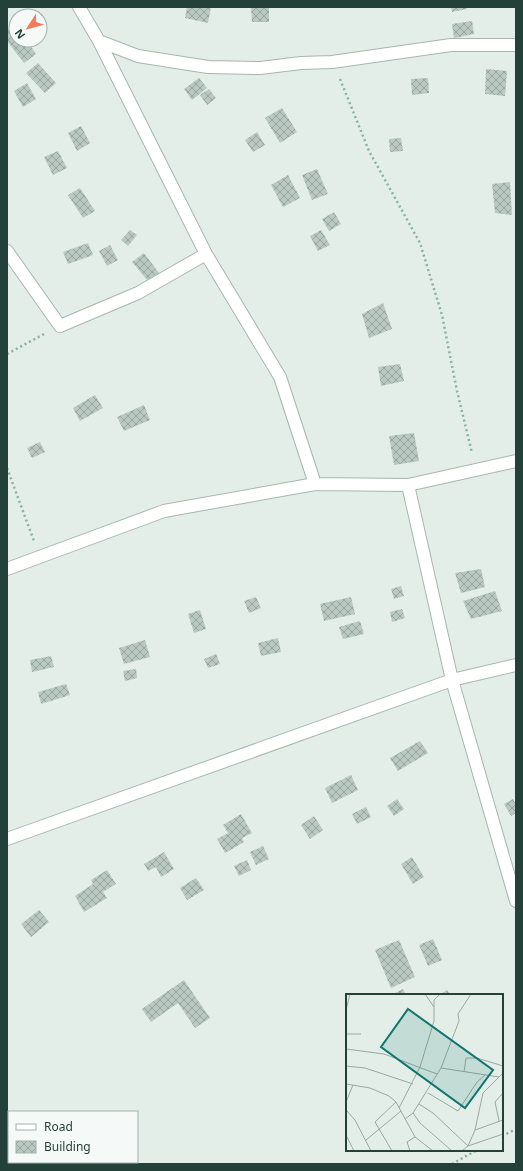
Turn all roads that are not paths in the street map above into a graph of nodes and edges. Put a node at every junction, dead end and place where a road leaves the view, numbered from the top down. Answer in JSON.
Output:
{"nodes":[{"id":1,"x":80,"y":7,"type":"edge"},
{"id":2,"x":99,"y":41,"type":"junction"},
{"id":3,"x":516,"y":45,"type":"edge"},
{"id":4,"x":7,"y":251,"type":"edge"},
{"id":5,"x":206,"y":254,"type":"junction"},
{"id":6,"x":516,"y":461,"type":"edge"},
{"id":7,"x":315,"y":484,"type":"junction"},
{"id":8,"x":408,"y":485,"type":"junction"},
{"id":9,"x":7,"y":569,"type":"edge"},
{"id":10,"x":516,"y":665,"type":"edge"},
{"id":11,"x":452,"y":680,"type":"junction"},
{"id":12,"x":7,"y":839,"type":"edge"},
{"id":13,"x":516,"y":901,"type":"edge"}],
"edges":[{"from":1,"to":2,"type":"street"},
{"from":2,"to":3,"type":"street"},
{"from":2,"to":5,"type":"street"},
{"from":4,"to":5,"type":"street"},
{"from":5,"to":7,"type":"street"},
{"from":6,"to":8,"type":"street"},
{"from":7,"to":8,"type":"street"},
{"from":7,"to":9,"type":"street"},
{"from":8,"to":11,"type":"street"},
{"from":10,"to":11,"type":"street"},
{"from":11,"to":12,"type":"street"},
{"from":11,"to":13,"type":"street"}]}
